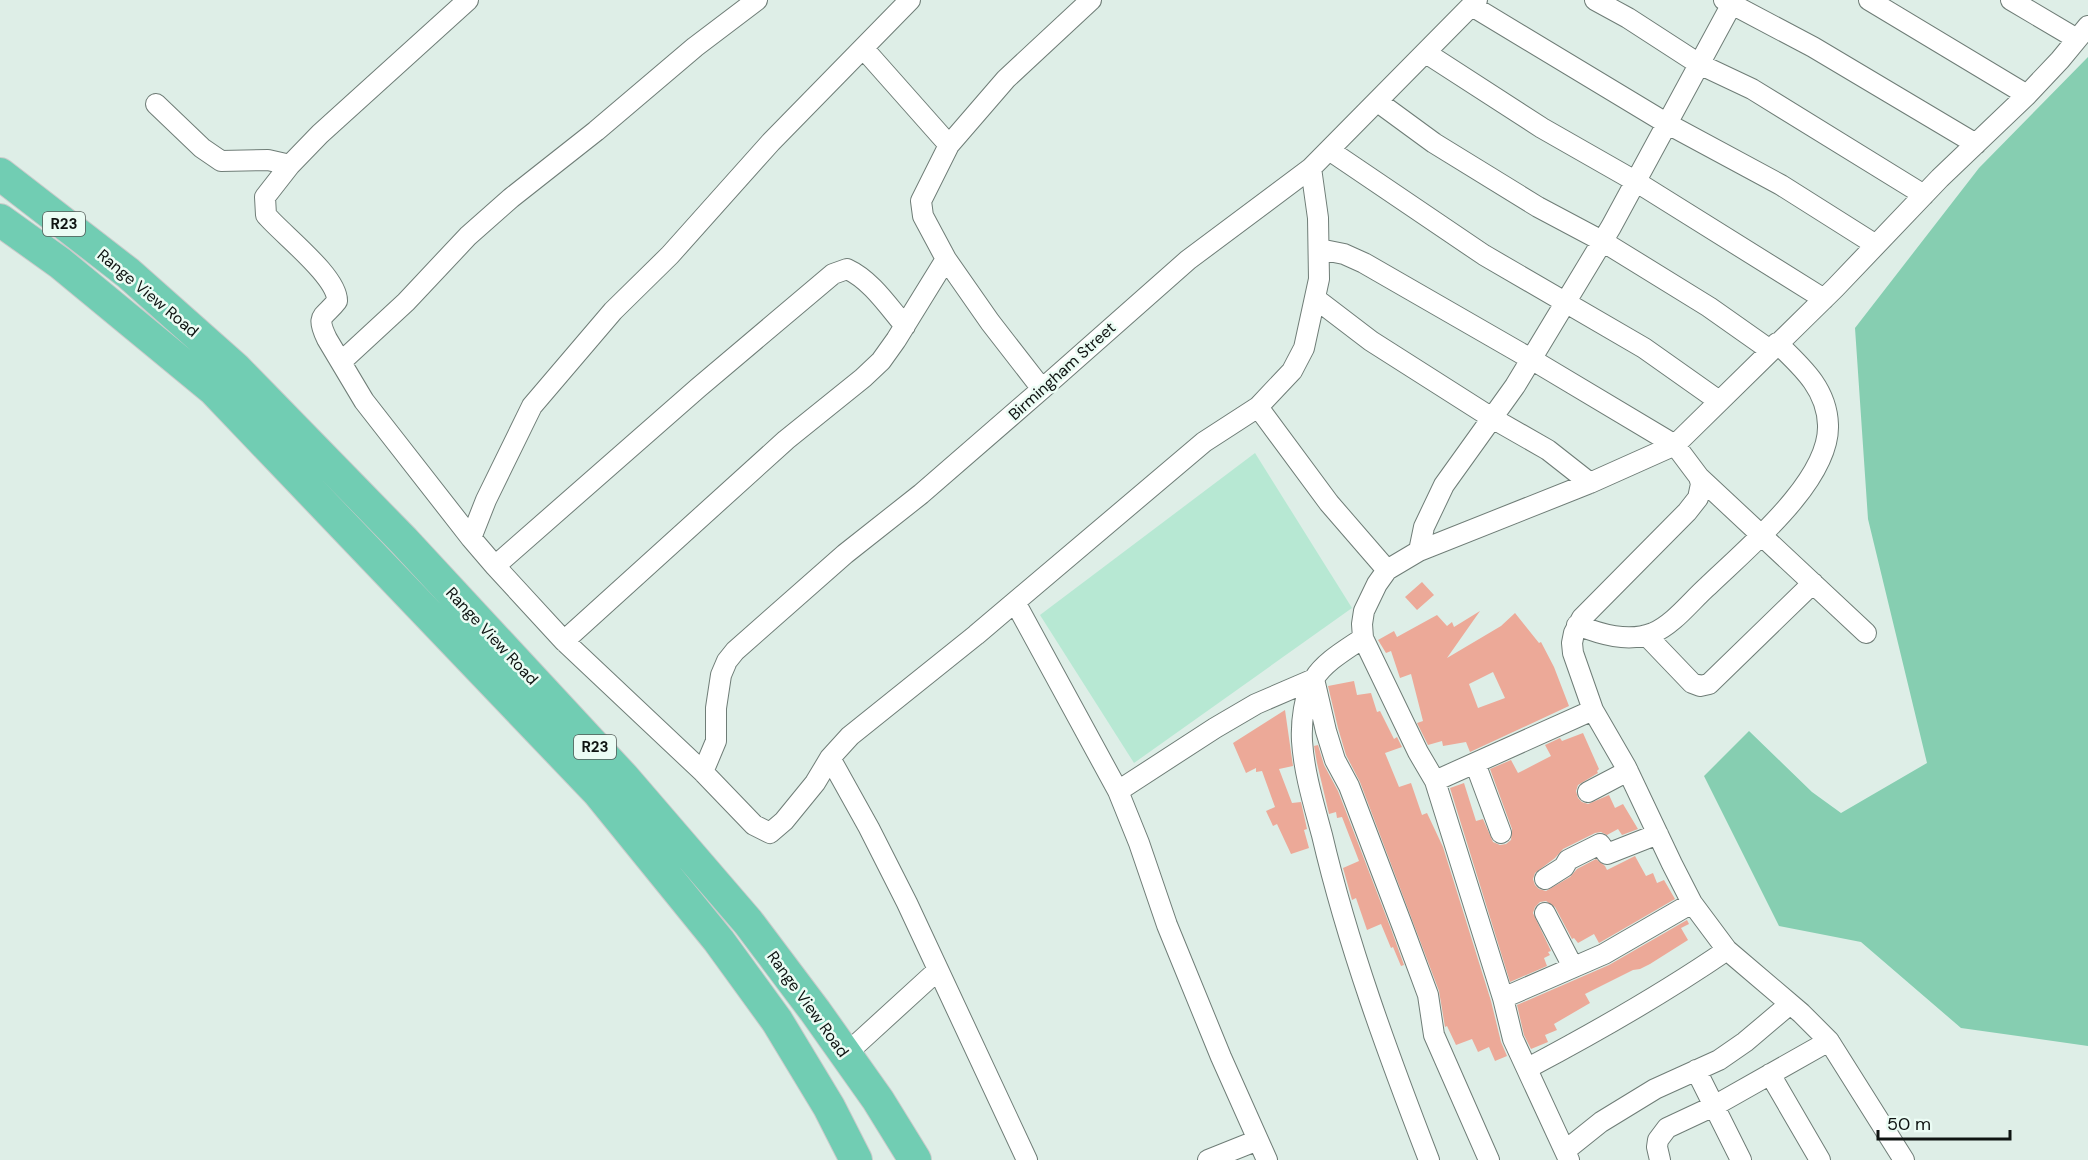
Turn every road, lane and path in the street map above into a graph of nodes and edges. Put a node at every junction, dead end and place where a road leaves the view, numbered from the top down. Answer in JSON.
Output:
{"nodes":[{"id":1,"x":468,"y":0,"type":"edge"},
{"id":2,"x":757,"y":0,"type":"edge"},
{"id":3,"x":910,"y":0,"type":"edge"},
{"id":4,"x":1091,"y":0,"type":"edge"},
{"id":5,"x":1594,"y":0,"type":"edge"},
{"id":6,"x":1869,"y":0,"type":"edge"},
{"id":7,"x":2011,"y":0,"type":"edge"},
{"id":8,"x":1730,"y":2,"type":"edge"},
{"id":9,"x":1474,"y":3,"type":"edge"},
{"id":10,"x":2083,"y":32,"type":"edge"},
{"id":11,"x":863,"y":48,"type":"junction"},
{"id":12,"x":1426,"y":53,"type":"junction"},
{"id":13,"x":1699,"y":64,"type":"junction"},
{"id":14,"x":2027,"y":95,"type":"junction"},
{"id":15,"x":1378,"y":102,"type":"junction"},
{"id":16,"x":156,"y":104,"type":"dead end"},
{"id":17,"x":1666,"y":123,"type":"junction"},
{"id":18,"x":1976,"y":144,"type":"junction"},
{"id":19,"x":949,"y":145,"type":"junction"},
{"id":20,"x":1329,"y":150,"type":"junction"},
{"id":21,"x":290,"y":165,"type":"junction"},
{"id":22,"x":1311,"y":168,"type":"junction"},
{"id":23,"x":0,"y":174,"type":"edge"},
{"id":24,"x":1635,"y":181,"type":"junction"},
{"id":25,"x":1924,"y":195,"type":"junction"},
{"id":26,"x":0,"y":220,"type":"edge"},
{"id":27,"x":1602,"y":241,"type":"junction"},
{"id":28,"x":1876,"y":245,"type":"junction"},
{"id":29,"x":1319,"y":249,"type":"junction"},
{"id":30,"x":946,"y":259,"type":"junction"},
{"id":31,"x":1316,"y":299,"type":"junction"},
{"id":32,"x":1824,"y":299,"type":"junction"},
{"id":33,"x":1566,"y":302,"type":"junction"},
{"id":34,"x":905,"y":326,"type":"junction"},
{"id":35,"x":1774,"y":347,"type":"junction"},
{"id":36,"x":1531,"y":359,"type":"junction"},
{"id":37,"x":341,"y":362,"type":"junction"},
{"id":38,"x":224,"y":379,"type":"junction"},
{"id":39,"x":1042,"y":390,"type":"junction"},
{"id":40,"x":1719,"y":401,"type":"junction"},
{"id":41,"x":1258,"y":407,"type":"junction"},
{"id":42,"x":1492,"y":418,"type":"junction"},
{"id":43,"x":1674,"y":445,"type":"junction"},
{"id":44,"x":1699,"y":477,"type":"junction"},
{"id":45,"x":1590,"y":483,"type":"junction"},
{"id":46,"x":1761,"y":535,"type":"junction"},
{"id":47,"x":471,"y":538,"type":"junction"},
{"id":48,"x":1419,"y":551,"type":"junction"},
{"id":49,"x":495,"y":566,"type":"junction"},
{"id":50,"x":1387,"y":570,"type":"junction"},
{"id":51,"x":1813,"y":583,"type":"junction"},
{"id":52,"x":1015,"y":602,"type":"junction"},
{"id":53,"x":1577,"y":625,"type":"junction"},
{"id":54,"x":1866,"y":633,"type":"dead end"},
{"id":55,"x":1646,"y":635,"type":"junction"},
{"id":56,"x":1363,"y":638,"type":"junction"},
{"id":57,"x":564,"y":641,"type":"junction"},
{"id":58,"x":1314,"y":679,"type":"junction"},
{"id":59,"x":1593,"y":710,"type":"junction"},
{"id":60,"x":830,"y":758,"type":"junction"},
{"id":61,"x":1475,"y":763,"type":"junction"},
{"id":62,"x":1628,"y":771,"type":"junction"},
{"id":63,"x":703,"y":772,"type":"junction"},
{"id":64,"x":1435,"y":781,"type":"junction"},
{"id":65,"x":1118,"y":791,"type":"junction"},
{"id":66,"x":1588,"y":792,"type":"dead end"},
{"id":67,"x":1501,"y":833,"type":"dead end"},
{"id":68,"x":1658,"y":834,"type":"junction"},
{"id":69,"x":1545,"y":879,"type":"dead end"},
{"id":70,"x":1692,"y":903,"type":"junction"},
{"id":71,"x":1545,"y":913,"type":"dead end"},
{"id":72,"x":1727,"y":950,"type":"junction"},
{"id":73,"x":1573,"y":967,"type":"junction"},
{"id":74,"x":938,"y":970,"type":"junction"},
{"id":75,"x":1503,"y":998,"type":"junction"},
{"id":76,"x":1790,"y":1004,"type":"junction"},
{"id":77,"x":1829,"y":1041,"type":"junction"},
{"id":78,"x":846,"y":1054,"type":"junction"},
{"id":79,"x":1528,"y":1068,"type":"junction"},
{"id":80,"x":1696,"y":1070,"type":"junction"},
{"id":81,"x":1770,"y":1074,"type":"junction"},
{"id":82,"x":1714,"y":1106,"type":"junction"},
{"id":83,"x":1258,"y":1140,"type":"junction"},
{"id":84,"x":1567,"y":1155,"type":"edge"},
{"id":85,"x":856,"y":1160,"type":"edge"},
{"id":86,"x":915,"y":1160,"type":"edge"},
{"id":87,"x":1027,"y":1160,"type":"edge"},
{"id":88,"x":1208,"y":1160,"type":"edge"},
{"id":89,"x":1267,"y":1160,"type":"edge"},
{"id":90,"x":1429,"y":1160,"type":"edge"},
{"id":91,"x":1489,"y":1160,"type":"edge"},
{"id":92,"x":1660,"y":1160,"type":"edge"},
{"id":93,"x":1741,"y":1160,"type":"edge"},
{"id":94,"x":1820,"y":1160,"type":"edge"},
{"id":95,"x":1904,"y":1160,"type":"edge"}],
"edges":[{"from":1,"to":21,"type":"street"},
{"from":2,"to":37,"type":"street"},
{"from":3,"to":11,"type":"street"},
{"from":4,"to":19,"type":"street"},
{"from":5,"to":13,"type":"street"},
{"from":6,"to":14,"type":"street"},
{"from":7,"to":10,"type":"street"},
{"from":8,"to":13,"type":"street"},
{"from":8,"to":18,"type":"street"},
{"from":9,"to":12,"type":"street","name":"Birmingham Street"},
{"from":9,"to":17,"type":"street"},
{"from":10,"to":14,"type":"street"},
{"from":11,"to":19,"type":"street"},
{"from":11,"to":47,"type":"street"},
{"from":12,"to":15,"type":"street","name":"Birmingham Street"},
{"from":12,"to":24,"type":"street"},
{"from":13,"to":17,"type":"street"},
{"from":13,"to":25,"type":"street"},
{"from":14,"to":18,"type":"street"},
{"from":15,"to":20,"type":"street","name":"Birmingham Street"},
{"from":15,"to":27,"type":"street"},
{"from":16,"to":21,"type":"street"},
{"from":17,"to":24,"type":"street"},
{"from":17,"to":28,"type":"street"},
{"from":18,"to":25,"type":"street"},
{"from":19,"to":30,"type":"street"},
{"from":20,"to":22,"type":"street","name":"Birmingham Street"},
{"from":20,"to":33,"type":"street"},
{"from":21,"to":37,"type":"street"},
{"from":22,"to":29,"type":"street"},
{"from":22,"to":39,"type":"street","name":"Birmingham Street"},
{"from":23,"to":38,"type":"main road","name":"Range View Road","number":"R23"},
{"from":24,"to":27,"type":"street"},
{"from":24,"to":32,"type":"street"},
{"from":25,"to":28,"type":"street"},
{"from":26,"to":38,"type":"main road","name":"Range View Road","number":"R23"},
{"from":27,"to":33,"type":"street"},
{"from":27,"to":35,"type":"street"},
{"from":28,"to":32,"type":"street"},
{"from":29,"to":31,"type":"street"},
{"from":29,"to":36,"type":"street"},
{"from":30,"to":34,"type":"street"},
{"from":30,"to":39,"type":"street"},
{"from":31,"to":41,"type":"street"},
{"from":31,"to":42,"type":"street"},
{"from":32,"to":35,"type":"street"},
{"from":33,"to":36,"type":"street"},
{"from":33,"to":40,"type":"street"},
{"from":34,"to":49,"type":"street"},
{"from":34,"to":57,"type":"street"},
{"from":35,"to":40,"type":"street"},
{"from":35,"to":46,"type":"street"},
{"from":36,"to":42,"type":"street"},
{"from":36,"to":43,"type":"street"},
{"from":37,"to":47,"type":"street"},
{"from":38,"to":78,"type":"main road","name":"Range View Road","number":"R23"},
{"from":38,"to":85,"type":"main road","name":"Range View Road","number":"R23"},
{"from":39,"to":63,"type":"street","name":"Birmingham Street"},
{"from":40,"to":43,"type":"street"},
{"from":41,"to":50,"type":"street"},
{"from":41,"to":52,"type":"street"},
{"from":42,"to":45,"type":"street"},
{"from":42,"to":48,"type":"street"},
{"from":43,"to":44,"type":"street"},
{"from":43,"to":45,"type":"street"},
{"from":44,"to":46,"type":"street"},
{"from":44,"to":53,"type":"street"},
{"from":45,"to":48,"type":"street"},
{"from":46,"to":51,"type":"street"},
{"from":46,"to":55,"type":"street"},
{"from":47,"to":49,"type":"street"},
{"from":48,"to":50,"type":"street"},
{"from":49,"to":57,"type":"street"},
{"from":50,"to":56,"type":"street"},
{"from":51,"to":54,"type":"street"},
{"from":51,"to":55,"type":"street"},
{"from":52,"to":60,"type":"street"},
{"from":52,"to":65,"type":"street"},
{"from":53,"to":55,"type":"street"},
{"from":53,"to":59,"type":"street"},
{"from":56,"to":58,"type":"street"},
{"from":56,"to":64,"type":"street"},
{"from":57,"to":63,"type":"street"},
{"from":58,"to":65,"type":"street"},
{"from":58,"to":90,"type":"street"},
{"from":58,"to":91,"type":"street"},
{"from":59,"to":61,"type":"street"},
{"from":59,"to":62,"type":"street"},
{"from":60,"to":63,"type":"street"},
{"from":60,"to":74,"type":"street"},
{"from":61,"to":64,"type":"street"},
{"from":61,"to":67,"type":"street"},
{"from":62,"to":66,"type":"street"},
{"from":62,"to":68,"type":"street"},
{"from":64,"to":75,"type":"street"},
{"from":65,"to":83,"type":"street"},
{"from":68,"to":69,"type":"street"},
{"from":68,"to":70,"type":"street"},
{"from":70,"to":72,"type":"street"},
{"from":70,"to":73,"type":"street"},
{"from":71,"to":73,"type":"street"},
{"from":72,"to":76,"type":"street"},
{"from":72,"to":79,"type":"street"},
{"from":73,"to":75,"type":"street"},
{"from":74,"to":78,"type":"street"},
{"from":74,"to":87,"type":"street"},
{"from":75,"to":79,"type":"street"},
{"from":76,"to":77,"type":"street"},
{"from":76,"to":80,"type":"street"},
{"from":77,"to":81,"type":"street"},
{"from":77,"to":95,"type":"street"},
{"from":78,"to":86,"type":"main road","name":"Range View Road","number":"R23"},
{"from":79,"to":84,"type":"street"},
{"from":80,"to":82,"type":"street"},
{"from":80,"to":84,"type":"street"},
{"from":81,"to":82,"type":"street"},
{"from":81,"to":94,"type":"street"},
{"from":82,"to":92,"type":"street"},
{"from":82,"to":93,"type":"street"},
{"from":83,"to":88,"type":"street"},
{"from":83,"to":89,"type":"street"}]}
